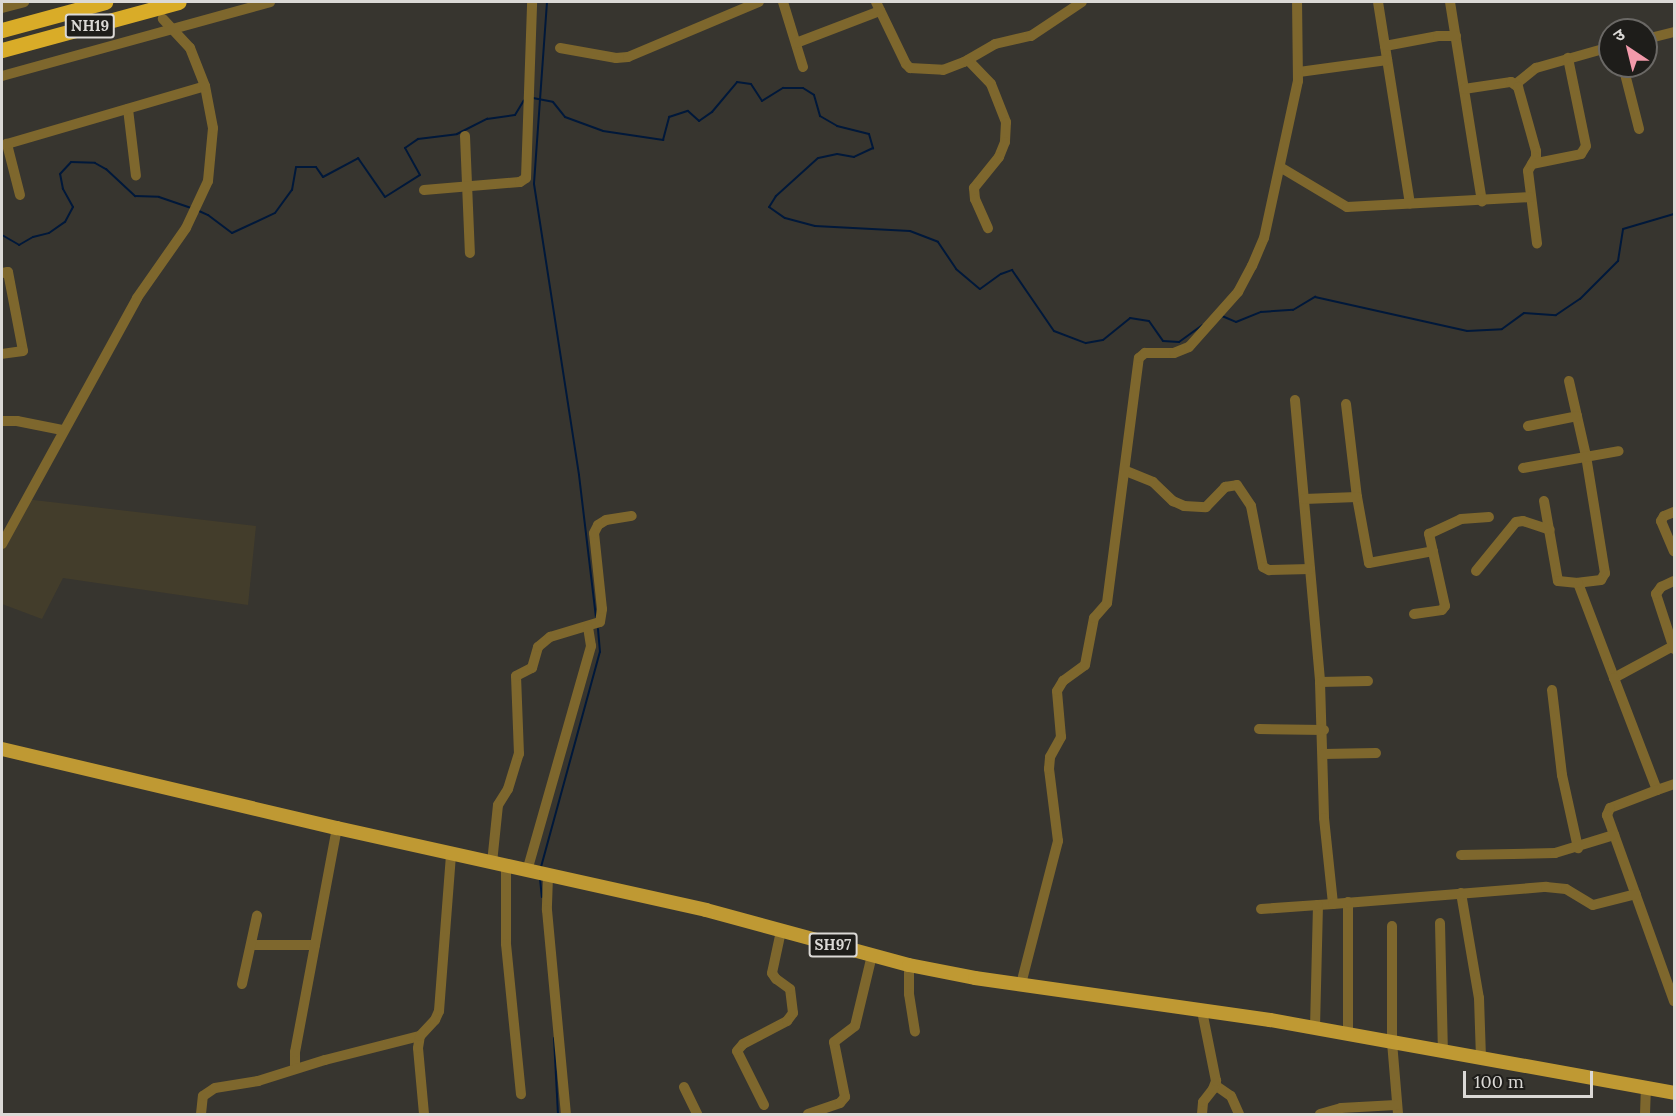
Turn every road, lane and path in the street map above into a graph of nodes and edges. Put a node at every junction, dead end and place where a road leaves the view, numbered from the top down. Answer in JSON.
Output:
{"nodes":[{"id":1,"x":24,"y":2,"type":"edge"},
{"id":2,"x":105,"y":2,"type":"edge"},
{"id":3,"x":178,"y":2,"type":"edge"},
{"id":4,"x":270,"y":2,"type":"edge"},
{"id":5,"x":532,"y":2,"type":"edge"},
{"id":6,"x":759,"y":2,"type":"edge"},
{"id":7,"x":783,"y":2,"type":"edge"},
{"id":8,"x":1082,"y":2,"type":"edge"},
{"id":9,"x":1297,"y":2,"type":"edge"},
{"id":10,"x":1378,"y":2,"type":"edge"},
{"id":11,"x":1450,"y":2,"type":"edge"},
{"id":12,"x":878,"y":6,"type":"edge"},
{"id":13,"x":2,"y":8,"type":"edge"},
{"id":14,"x":163,"y":19,"type":"dead end"},
{"id":15,"x":2,"y":30,"type":"edge"},
{"id":16,"x":173,"y":30,"type":"junction"},
{"id":17,"x":1674,"y":32,"type":"edge"},
{"id":18,"x":1456,"y":36,"type":"junction"},
{"id":19,"x":1658,"y":36,"type":"edge"},
{"id":20,"x":796,"y":43,"type":"junction"},
{"id":21,"x":1385,"y":46,"type":"junction"},
{"id":22,"x":560,"y":48,"type":"dead end"},
{"id":23,"x":2,"y":50,"type":"edge"},
{"id":24,"x":1598,"y":50,"type":"edge"},
{"id":25,"x":1568,"y":58,"type":"junction"},
{"id":26,"x":968,"y":60,"type":"junction"},
{"id":27,"x":1387,"y":60,"type":"junction"},
{"id":28,"x":803,"y":67,"type":"dead end"},
{"id":29,"x":1299,"y":72,"type":"junction"},
{"id":30,"x":2,"y":76,"type":"edge"},
{"id":31,"x":1626,"y":78,"type":"edge"},
{"id":32,"x":1516,"y":84,"type":"junction"},
{"id":33,"x":205,"y":86,"type":"junction"},
{"id":34,"x":1464,"y":89,"type":"junction"},
{"id":35,"x":128,"y":109,"type":"junction"},
{"id":36,"x":1639,"y":129,"type":"dead end"},
{"id":37,"x":465,"y":136,"type":"dead end"},
{"id":38,"x":4,"y":145,"type":"edge"},
{"id":39,"x":1532,"y":164,"type":"junction"},
{"id":40,"x":1280,"y":167,"type":"junction"},
{"id":41,"x":136,"y":176,"type":"dead end"},
{"id":42,"x":467,"y":186,"type":"junction"},
{"id":43,"x":424,"y":190,"type":"dead end"},
{"id":44,"x":20,"y":195,"type":"dead end"},
{"id":45,"x":1530,"y":198,"type":"junction"},
{"id":46,"x":1482,"y":201,"type":"junction"},
{"id":47,"x":1410,"y":203,"type":"junction"},
{"id":48,"x":988,"y":228,"type":"dead end"},
{"id":49,"x":1537,"y":243,"type":"dead end"},
{"id":50,"x":470,"y":253,"type":"dead end"},
{"id":51,"x":2,"y":273,"type":"edge"},
{"id":52,"x":2,"y":354,"type":"edge"},
{"id":53,"x":1569,"y":381,"type":"dead end"},
{"id":54,"x":1294,"y":400,"type":"dead end"},
{"id":55,"x":1346,"y":404,"type":"dead end"},
{"id":56,"x":1577,"y":416,"type":"junction"},
{"id":57,"x":2,"y":421,"type":"edge"},
{"id":58,"x":1528,"y":426,"type":"dead end"},
{"id":59,"x":62,"y":430,"type":"junction"},
{"id":60,"x":1619,"y":451,"type":"dead end"},
{"id":61,"x":1586,"y":456,"type":"junction"},
{"id":62,"x":1523,"y":468,"type":"dead end"},
{"id":63,"x":1126,"y":471,"type":"junction"},
{"id":64,"x":1357,"y":497,"type":"junction"},
{"id":65,"x":1304,"y":499,"type":"junction"},
{"id":66,"x":1544,"y":501,"type":"dead end"},
{"id":67,"x":1674,"y":512,"type":"edge"},
{"id":68,"x":632,"y":516,"type":"dead end"},
{"id":69,"x":1489,"y":517,"type":"dead end"},
{"id":70,"x":1550,"y":530,"type":"junction"},
{"id":71,"x":5,"y":531,"type":"edge"},
{"id":72,"x":2,"y":544,"type":"edge"},
{"id":73,"x":1433,"y":551,"type":"junction"},
{"id":74,"x":1674,"y":551,"type":"edge"},
{"id":75,"x":1310,"y":569,"type":"junction"},
{"id":76,"x":1476,"y":572,"type":"dead end"},
{"id":77,"x":1674,"y":581,"type":"edge"},
{"id":78,"x":1578,"y":583,"type":"junction"},
{"id":79,"x":1414,"y":614,"type":"dead end"},
{"id":80,"x":588,"y":627,"type":"junction"},
{"id":81,"x":1674,"y":647,"type":"edge"},
{"id":82,"x":1614,"y":678,"type":"junction"},
{"id":83,"x":1368,"y":681,"type":"dead end"},
{"id":84,"x":1320,"y":682,"type":"junction"},
{"id":85,"x":1552,"y":690,"type":"dead end"},
{"id":86,"x":1259,"y":729,"type":"dead end"},
{"id":87,"x":1324,"y":730,"type":"junction"},
{"id":88,"x":2,"y":749,"type":"edge"},
{"id":89,"x":1376,"y":753,"type":"dead end"},
{"id":90,"x":1324,"y":754,"type":"junction"},
{"id":91,"x":1674,"y":784,"type":"edge"},
{"id":92,"x":1657,"y":790,"type":"junction"},
{"id":93,"x":337,"y":828,"type":"junction"},
{"id":94,"x":1614,"y":835,"type":"junction"},
{"id":95,"x":1578,"y":848,"type":"junction"},
{"id":96,"x":451,"y":854,"type":"junction"},
{"id":97,"x":1461,"y":855,"type":"dead end"},
{"id":98,"x":492,"y":863,"type":"junction"},
{"id":99,"x":507,"y":866,"type":"junction"},
{"id":100,"x":527,"y":871,"type":"junction"},
{"id":101,"x":548,"y":876,"type":"junction"},
{"id":102,"x":1461,"y":893,"type":"junction"},
{"id":103,"x":1636,"y":894,"type":"junction"},
{"id":104,"x":1348,"y":902,"type":"junction"},
{"id":105,"x":1333,"y":904,"type":"junction"},
{"id":106,"x":1318,"y":905,"type":"junction"},
{"id":107,"x":1261,"y":909,"type":"dead end"},
{"id":108,"x":257,"y":916,"type":"dead end"},
{"id":109,"x":1440,"y":923,"type":"dead end"},
{"id":110,"x":1392,"y":926,"type":"dead end"},
{"id":111,"x":781,"y":931,"type":"junction"},
{"id":112,"x":251,"y":945,"type":"junction"},
{"id":113,"x":315,"y":945,"type":"junction"},
{"id":114,"x":872,"y":955,"type":"junction"},
{"id":115,"x":909,"y":965,"type":"junction"},
{"id":116,"x":242,"y":984,"type":"dead end"},
{"id":117,"x":1021,"y":984,"type":"junction"},
{"id":118,"x":1674,"y":1001,"type":"edge"},
{"id":119,"x":1202,"y":1011,"type":"junction"},
{"id":120,"x":1315,"y":1028,"type":"junction"},
{"id":121,"x":915,"y":1032,"type":"dead end"},
{"id":122,"x":1348,"y":1033,"type":"junction"},
{"id":123,"x":420,"y":1036,"type":"junction"},
{"id":124,"x":1392,"y":1042,"type":"junction"},
{"id":125,"x":1443,"y":1052,"type":"junction"},
{"id":126,"x":1481,"y":1059,"type":"junction"},
{"id":127,"x":295,"y":1068,"type":"junction"},
{"id":128,"x":1215,"y":1085,"type":"junction"},
{"id":129,"x":684,"y":1087,"type":"dead end"},
{"id":130,"x":1646,"y":1089,"type":"junction"},
{"id":131,"x":1674,"y":1093,"type":"edge"},
{"id":132,"x":521,"y":1094,"type":"dead end"},
{"id":133,"x":764,"y":1104,"type":"dead end"},
{"id":134,"x":1397,"y":1110,"type":"edge"},
{"id":135,"x":201,"y":1114,"type":"edge"},
{"id":136,"x":424,"y":1114,"type":"edge"},
{"id":137,"x":566,"y":1114,"type":"edge"},
{"id":138,"x":697,"y":1114,"type":"edge"},
{"id":139,"x":808,"y":1114,"type":"edge"},
{"id":140,"x":1202,"y":1114,"type":"edge"},
{"id":141,"x":1239,"y":1114,"type":"edge"},
{"id":142,"x":1321,"y":1114,"type":"edge"},
{"id":143,"x":1645,"y":1114,"type":"edge"}],
"edges":[{"from":1,"to":13,"type":"street"},
{"from":2,"to":15,"type":"highway","number":"NH19"},
{"from":3,"to":23,"type":"highway","number":"NH19"},
{"from":4,"to":16,"type":"street"},
{"from":5,"to":42,"type":"street"},
{"from":6,"to":22,"type":"street"},
{"from":7,"to":20,"type":"street"},
{"from":8,"to":26,"type":"street"},
{"from":9,"to":29,"type":"street"},
{"from":10,"to":21,"type":"street"},
{"from":11,"to":18,"type":"street"},
{"from":12,"to":20,"type":"street"},
{"from":12,"to":26,"type":"street"},
{"from":14,"to":16,"type":"street"},
{"from":16,"to":30,"type":"street"},
{"from":16,"to":33,"type":"street"},
{"from":17,"to":19,"type":"street"},
{"from":18,"to":21,"type":"street"},
{"from":18,"to":34,"type":"street"},
{"from":20,"to":28,"type":"street"},
{"from":21,"to":27,"type":"street"},
{"from":24,"to":25,"type":"street"},
{"from":25,"to":32,"type":"street"},
{"from":25,"to":39,"type":"street"},
{"from":26,"to":48,"type":"street"},
{"from":27,"to":29,"type":"street"},
{"from":27,"to":47,"type":"street"},
{"from":29,"to":40,"type":"street"},
{"from":31,"to":36,"type":"street"},
{"from":32,"to":34,"type":"street"},
{"from":32,"to":39,"type":"street"},
{"from":33,"to":35,"type":"street"},
{"from":33,"to":59,"type":"street"},
{"from":34,"to":46,"type":"street"},
{"from":35,"to":38,"type":"street"},
{"from":35,"to":41,"type":"street"},
{"from":37,"to":42,"type":"street"},
{"from":38,"to":44,"type":"street"},
{"from":39,"to":45,"type":"street"},
{"from":40,"to":47,"type":"street"},
{"from":40,"to":63,"type":"street"},
{"from":42,"to":43,"type":"street"},
{"from":42,"to":50,"type":"street"},
{"from":45,"to":46,"type":"street"},
{"from":45,"to":49,"type":"street"},
{"from":46,"to":47,"type":"street"},
{"from":51,"to":52,"type":"street"},
{"from":53,"to":56,"type":"street"},
{"from":54,"to":65,"type":"street"},
{"from":55,"to":64,"type":"street"},
{"from":56,"to":58,"type":"street"},
{"from":56,"to":61,"type":"street"},
{"from":57,"to":59,"type":"street"},
{"from":59,"to":71,"type":"street"},
{"from":60,"to":61,"type":"street"},
{"from":61,"to":62,"type":"street"},
{"from":61,"to":78,"type":"street"},
{"from":63,"to":75,"type":"street"},
{"from":63,"to":117,"type":"street"},
{"from":64,"to":65,"type":"street"},
{"from":64,"to":73,"type":"street"},
{"from":65,"to":75,"type":"street"},
{"from":66,"to":70,"type":"street"},
{"from":67,"to":74,"type":"street"},
{"from":68,"to":80,"type":"street"},
{"from":69,"to":73,"type":"street"},
{"from":70,"to":76,"type":"street"},
{"from":70,"to":78,"type":"street"},
{"from":71,"to":72,"type":"street"},
{"from":73,"to":79,"type":"street"},
{"from":75,"to":84,"type":"street"},
{"from":77,"to":81,"type":"street"},
{"from":78,"to":82,"type":"street"},
{"from":80,"to":98,"type":"street"},
{"from":80,"to":100,"type":"street"},
{"from":81,"to":82,"type":"street"},
{"from":82,"to":92,"type":"street"},
{"from":83,"to":84,"type":"street"},
{"from":84,"to":87,"type":"street"},
{"from":85,"to":95,"type":"street"},
{"from":86,"to":87,"type":"street"},
{"from":87,"to":90,"type":"street"},
{"from":88,"to":93,"type":"main road","number":"SH97"},
{"from":89,"to":90,"type":"street"},
{"from":90,"to":105,"type":"street"},
{"from":91,"to":92,"type":"street"},
{"from":92,"to":94,"type":"street"},
{"from":93,"to":96,"type":"main road","number":"SH97"},
{"from":93,"to":113,"type":"street"},
{"from":94,"to":95,"type":"street"},
{"from":94,"to":103,"type":"street"},
{"from":95,"to":97,"type":"street"},
{"from":96,"to":98,"type":"main road","number":"SH97"},
{"from":96,"to":123,"type":"street"},
{"from":98,"to":99,"type":"main road","number":"SH97"},
{"from":99,"to":100,"type":"main road","number":"SH97"},
{"from":99,"to":132,"type":"street"},
{"from":100,"to":101,"type":"main road","number":"SH97"},
{"from":101,"to":111,"type":"main road","number":"SH97"},
{"from":101,"to":137,"type":"street"},
{"from":102,"to":103,"type":"street"},
{"from":102,"to":104,"type":"street"},
{"from":102,"to":126,"type":"street"},
{"from":103,"to":118,"type":"street"},
{"from":104,"to":105,"type":"street"},
{"from":104,"to":122,"type":"street"},
{"from":105,"to":106,"type":"street"},
{"from":106,"to":107,"type":"street"},
{"from":106,"to":120,"type":"street"},
{"from":108,"to":112,"type":"street"},
{"from":109,"to":125,"type":"street"},
{"from":110,"to":124,"type":"street"},
{"from":111,"to":114,"type":"main road","number":"SH97"},
{"from":111,"to":133,"type":"street"},
{"from":112,"to":113,"type":"street"},
{"from":112,"to":116,"type":"street"},
{"from":113,"to":127,"type":"street"},
{"from":114,"to":115,"type":"main road","number":"SH97"},
{"from":114,"to":139,"type":"street"},
{"from":115,"to":117,"type":"main road","number":"SH97"},
{"from":115,"to":121,"type":"street"},
{"from":117,"to":119,"type":"main road","number":"SH97"},
{"from":119,"to":120,"type":"main road","number":"SH97"},
{"from":119,"to":128,"type":"street"},
{"from":120,"to":122,"type":"main road","number":"SH97"},
{"from":122,"to":124,"type":"main road","number":"SH97"},
{"from":123,"to":127,"type":"street"},
{"from":123,"to":136,"type":"street"},
{"from":124,"to":125,"type":"main road","number":"SH97"},
{"from":124,"to":134,"type":"street"},
{"from":125,"to":126,"type":"main road","number":"SH97"},
{"from":126,"to":130,"type":"main road","number":"SH97"},
{"from":127,"to":135,"type":"street"},
{"from":128,"to":140,"type":"street"},
{"from":128,"to":141,"type":"street"},
{"from":129,"to":138,"type":"street"},
{"from":130,"to":131,"type":"main road","number":"SH97"},
{"from":130,"to":143,"type":"street"},
{"from":134,"to":142,"type":"street"}]}
